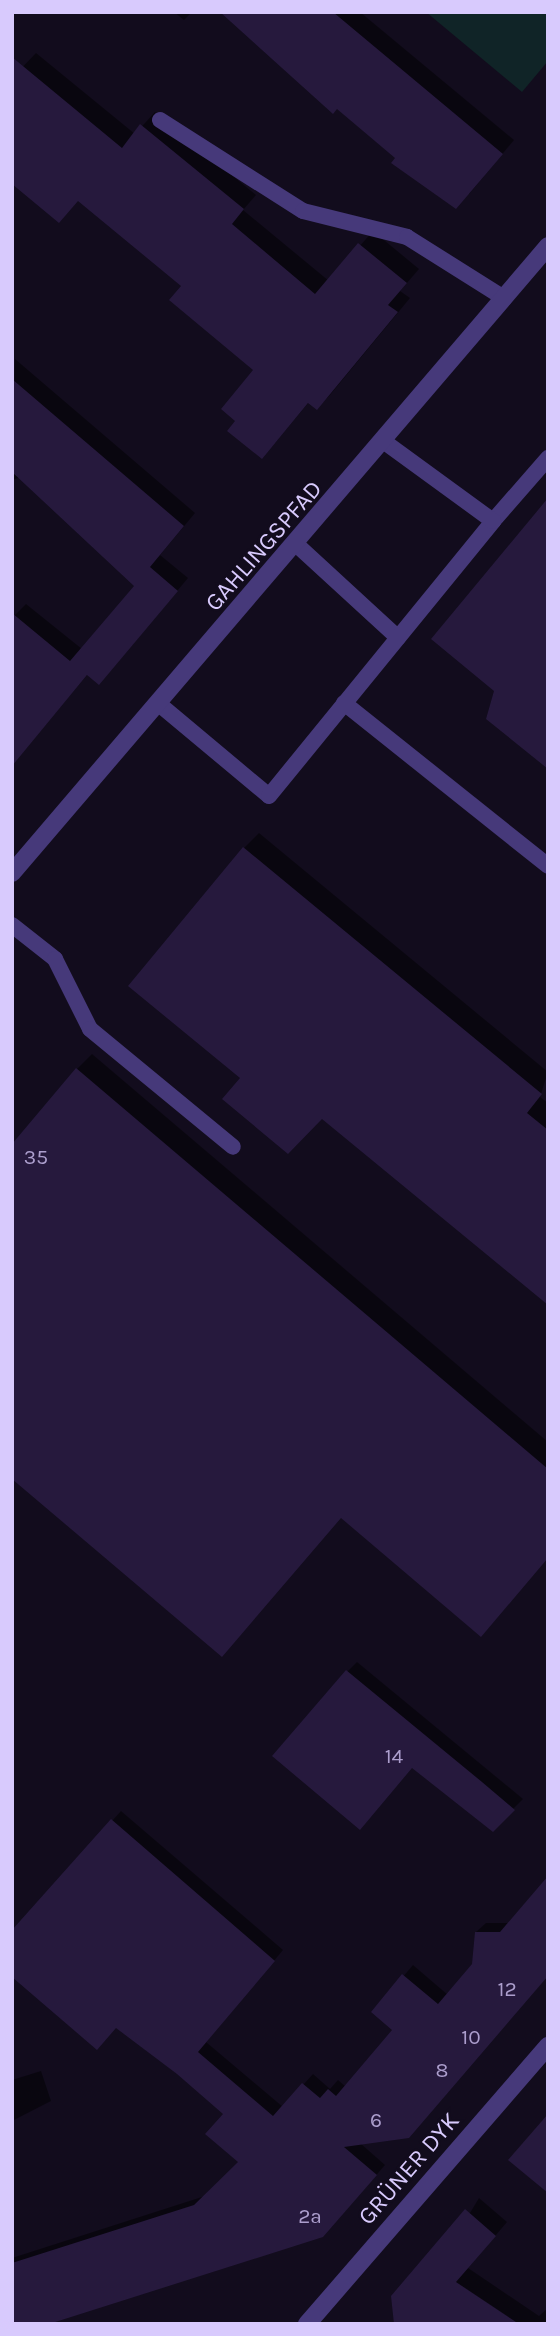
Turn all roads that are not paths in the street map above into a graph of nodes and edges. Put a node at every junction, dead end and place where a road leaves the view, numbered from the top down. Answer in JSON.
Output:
{"nodes":[{"id":1,"x":160,"y":120,"type":"dead end"},
{"id":2,"x":548,"y":246,"type":"edge"},
{"id":3,"x":504,"y":298,"type":"junction"},
{"id":4,"x":386,"y":443,"type":"junction"},
{"id":5,"x":548,"y":458,"type":"edge"},
{"id":6,"x":493,"y":521,"type":"junction"},
{"id":7,"x":297,"y":545,"type":"junction"},
{"id":8,"x":398,"y":638,"type":"junction"},
{"id":9,"x":344,"y":703,"type":"junction"},
{"id":10,"x":159,"y":704,"type":"junction"},
{"id":11,"x":548,"y":866,"type":"edge"},
{"id":12,"x":12,"y":873,"type":"edge"},
{"id":13,"x":12,"y":925,"type":"edge"},
{"id":14,"x":233,"y":1147,"type":"dead end"},
{"id":15,"x":548,"y":2046,"type":"edge"},
{"id":16,"x":307,"y":2324,"type":"edge"}],
"edges":[{"from":1,"to":3,"type":"lane"},
{"from":2,"to":3,"type":"street","name":"GAHLINGSPFAD"},
{"from":3,"to":4,"type":"street","name":"GAHLINGSPFAD"},
{"from":4,"to":6,"type":"lane"},
{"from":4,"to":7,"type":"street","name":"GAHLINGSPFAD"},
{"from":5,"to":6,"type":"lane"},
{"from":6,"to":8,"type":"lane"},
{"from":7,"to":8,"type":"lane"},
{"from":7,"to":10,"type":"street","name":"GAHLINGSPFAD"},
{"from":8,"to":9,"type":"lane"},
{"from":9,"to":10,"type":"lane"},
{"from":9,"to":11,"type":"lane"},
{"from":10,"to":12,"type":"street","name":"GAHLINGSPFAD"},
{"from":13,"to":14,"type":"lane"},
{"from":15,"to":16,"type":"street","name":"GRÜNER DYK"}]}
